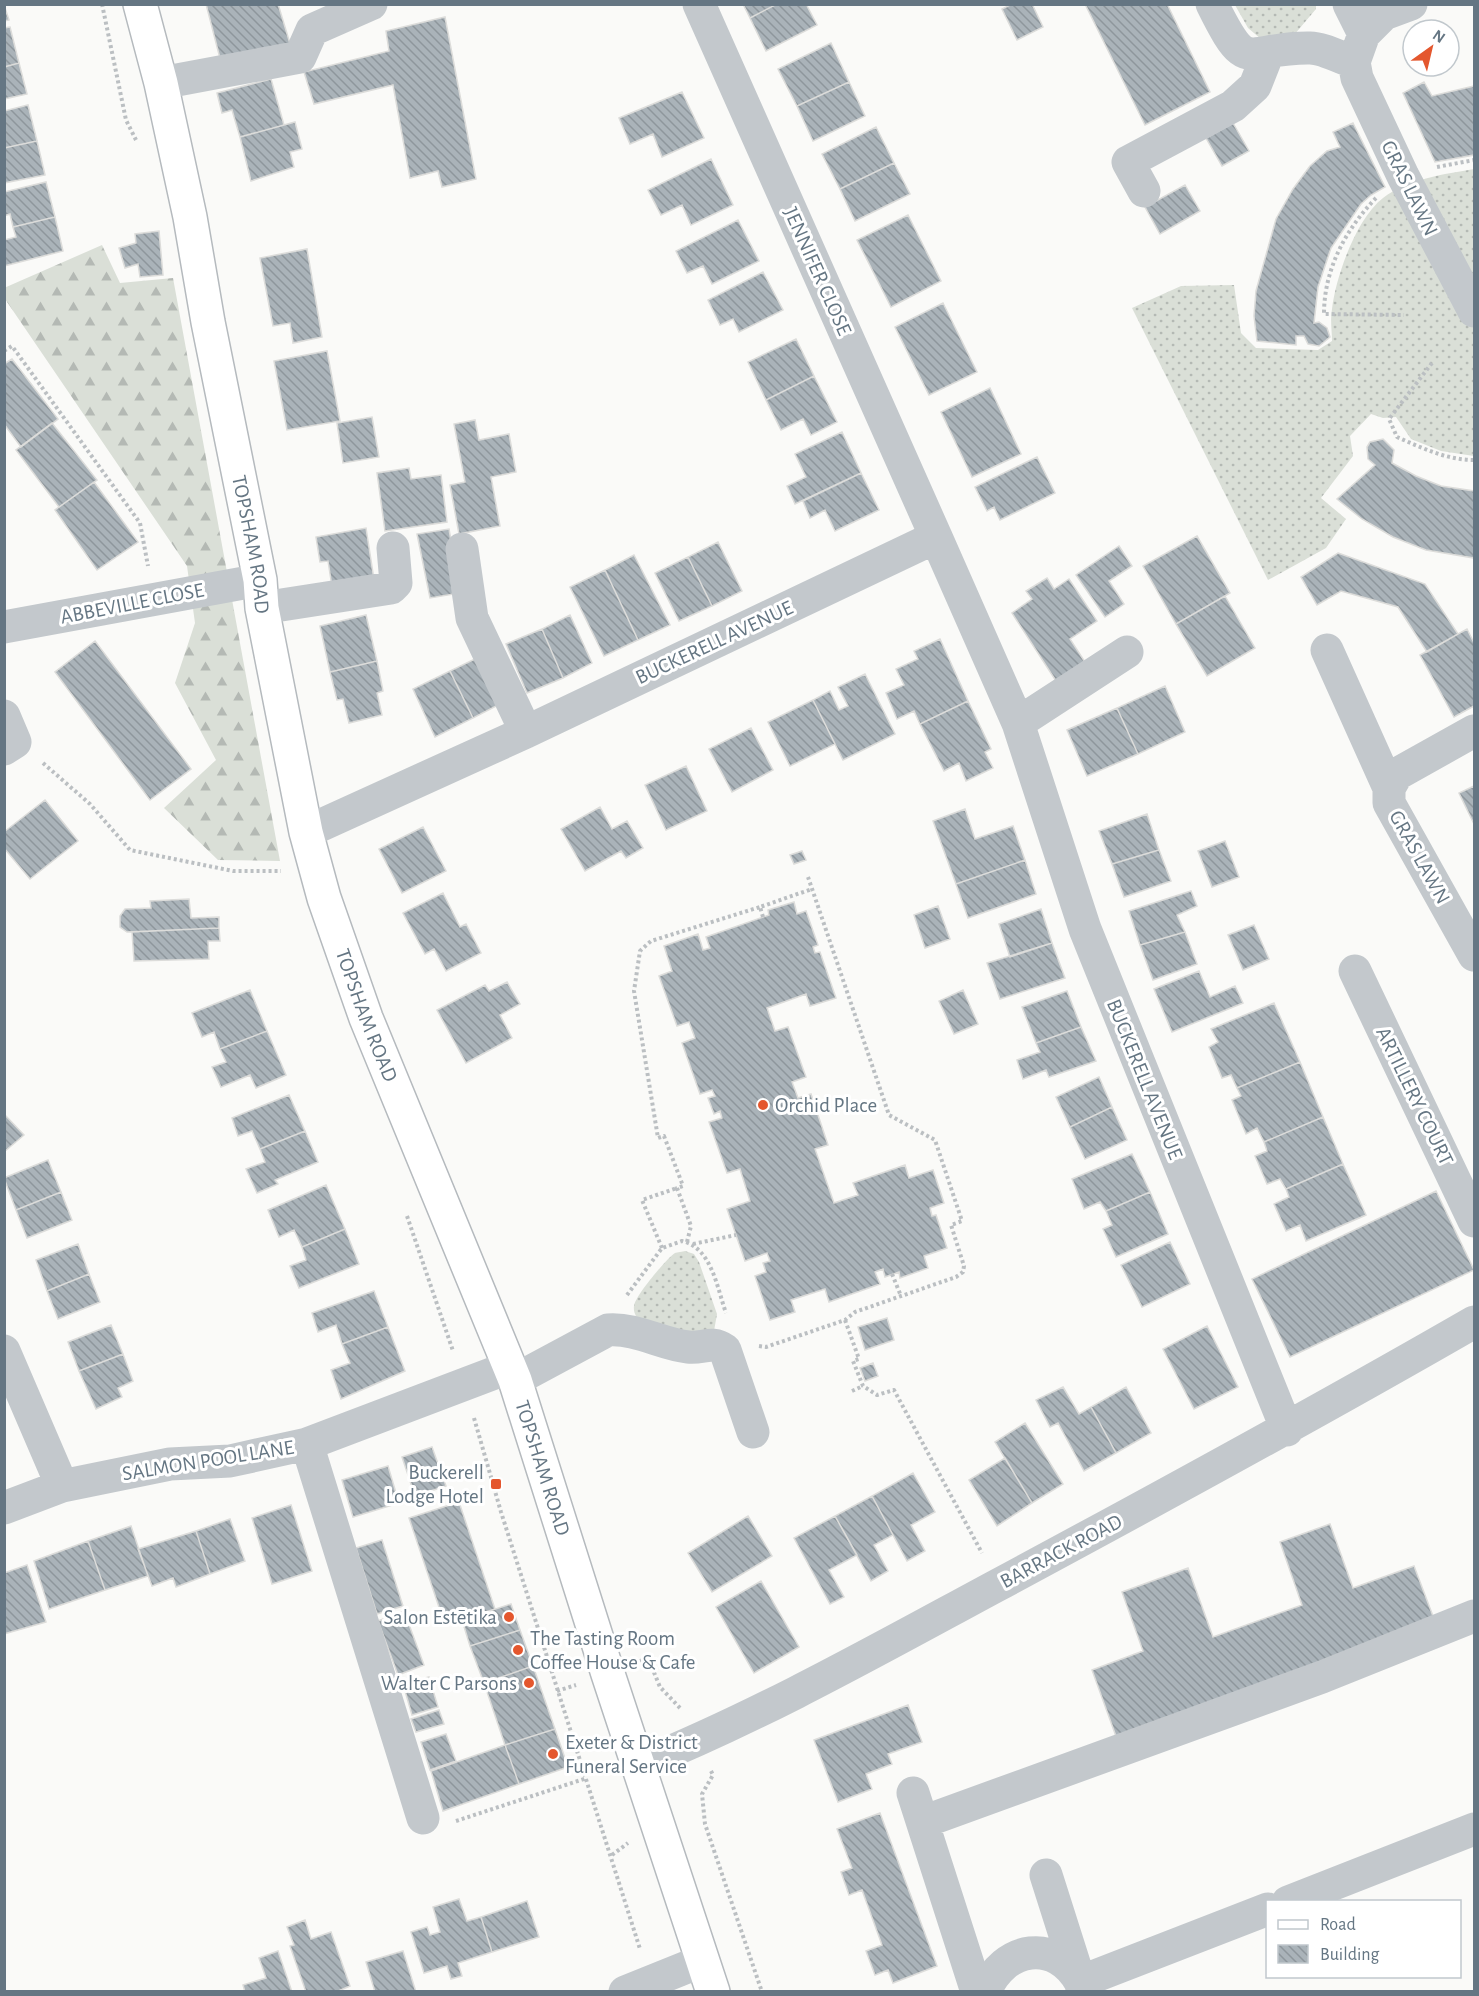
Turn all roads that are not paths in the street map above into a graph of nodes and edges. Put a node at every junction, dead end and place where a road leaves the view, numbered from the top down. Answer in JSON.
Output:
{"nodes":[{"id":1,"x":140,"y":4,"type":"edge"},
{"id":2,"x":371,"y":4,"type":"edge"},
{"id":3,"x":699,"y":4,"type":"edge"},
{"id":4,"x":1212,"y":4,"type":"edge"},
{"id":5,"x":1349,"y":4,"type":"edge"},
{"id":6,"x":1411,"y":4,"type":"edge"},
{"id":7,"x":1359,"y":48,"type":"junction"},
{"id":8,"x":1268,"y":53,"type":"junction"},
{"id":9,"x":161,"y":83,"type":"junction"},
{"id":10,"x":1144,"y":191,"type":"dead end"},
{"id":11,"x":1474,"y":311,"type":"edge"},
{"id":12,"x":936,"y":537,"type":"junction"},
{"id":13,"x":393,"y":548,"type":"dead end"},
{"id":14,"x":462,"y":549,"type":"dead end"},
{"id":15,"x":261,"y":594,"type":"junction"},
{"id":16,"x":4,"y":627,"type":"edge"},
{"id":17,"x":1327,"y":650,"type":"dead end"},
{"id":18,"x":1126,"y":652,"type":"dead end"},
{"id":19,"x":1018,"y":723,"type":"junction"},
{"id":20,"x":1474,"y":731,"type":"edge"},
{"id":21,"x":526,"y":732,"type":"junction"},
{"id":22,"x":1389,"y":789,"type":"junction"},
{"id":23,"x":306,"y":832,"type":"junction"},
{"id":24,"x":1474,"y":955,"type":"edge"},
{"id":25,"x":1355,"y":971,"type":"dead end"},
{"id":26,"x":1474,"y":1221,"type":"edge"},
{"id":27,"x":1474,"y":1322,"type":"edge"},
{"id":28,"x":4,"y":1351,"type":"edge"},
{"id":29,"x":512,"y":1374,"type":"junction"},
{"id":30,"x":1287,"y":1430,"type":"junction"},
{"id":31,"x":753,"y":1432,"type":"dead end"},
{"id":32,"x":307,"y":1444,"type":"junction"},
{"id":33,"x":62,"y":1486,"type":"junction"},
{"id":34,"x":4,"y":1508,"type":"edge"},
{"id":35,"x":1474,"y":1616,"type":"edge"},
{"id":36,"x":639,"y":1765,"type":"junction"},
{"id":37,"x":423,"y":1818,"type":"road end"},
{"id":38,"x":1474,"y":1829,"type":"edge"},
{"id":39,"x":1046,"y":1875,"type":"dead end"},
{"id":40,"x":1293,"y":1900,"type":"edge"},
{"id":41,"x":1266,"y":1910,"type":"edge"},
{"id":42,"x":702,"y":1961,"type":"junction"},
{"id":43,"x":1082,"y":1987,"type":"edge"},
{"id":44,"x":625,"y":1992,"type":"edge"},
{"id":45,"x":713,"y":1992,"type":"edge"},
{"id":46,"x":977,"y":1992,"type":"edge"},
{"id":47,"x":985,"y":1992,"type":"edge"}],
"edges":[{"from":1,"to":9,"type":"main road","name":"TOPSHAM ROAD"},
{"from":2,"to":9,"type":"street"},
{"from":3,"to":12,"type":"street","name":"JENNIFER CLOSE"},
{"from":4,"to":8,"type":"street"},
{"from":5,"to":7,"type":"street","name":"GRAS LAWN"},
{"from":6,"to":7,"type":"street"},
{"from":7,"to":8,"type":"street"},
{"from":7,"to":11,"type":"street","name":"GRAS LAWN"},
{"from":8,"to":10,"type":"street"},
{"from":9,"to":15,"type":"main road","name":"TOPSHAM ROAD"},
{"from":12,"to":19,"type":"street","name":"BUCKERELL AVENUE"},
{"from":12,"to":21,"type":"street","name":"BUCKERELL AVENUE"},
{"from":13,"to":15,"type":"street","name":"ABBEVILLE CLOSE"},
{"from":14,"to":21,"type":"street"},
{"from":15,"to":16,"type":"street","name":"ABBEVILLE CLOSE"},
{"from":15,"to":23,"type":"main road","name":"TOPSHAM ROAD"},
{"from":17,"to":22,"type":"street","name":"GRAS LAWN"},
{"from":18,"to":19,"type":"street"},
{"from":19,"to":30,"type":"street","name":"BUCKERELL AVENUE"},
{"from":20,"to":22,"type":"street","name":"GRAS LAWN"},
{"from":21,"to":23,"type":"street","name":"BUCKERELL AVENUE"},
{"from":22,"to":24,"type":"street","name":"GRAS LAWN"},
{"from":23,"to":29,"type":"main road","name":"TOPSHAM ROAD"},
{"from":25,"to":26,"type":"street","name":"ARTILLERY COURT"},
{"from":27,"to":30,"type":"street","name":"BARRACK ROAD"},
{"from":28,"to":33,"type":"street"},
{"from":29,"to":31,"type":"street","name":"SALMON POOL LANE"},
{"from":29,"to":32,"type":"street","name":"SALMON POOL LANE"},
{"from":29,"to":36,"type":"main road","name":"TOPSHAM ROAD"},
{"from":30,"to":36,"type":"street","name":"BARRACK ROAD"},
{"from":32,"to":33,"type":"street","name":"SALMON POOL LANE"},
{"from":32,"to":37,"type":"street"},
{"from":33,"to":34,"type":"street","name":"SALMON POOL LANE"},
{"from":35,"to":46,"type":"street"},
{"from":36,"to":42,"type":"main road","name":"TOPSHAM ROAD"},
{"from":38,"to":40,"type":"street"},
{"from":39,"to":43,"type":"street"},
{"from":41,"to":43,"type":"street"},
{"from":42,"to":44,"type":"street"},
{"from":42,"to":45,"type":"main road","name":"TOPSHAM ROAD"},
{"from":43,"to":47,"type":"street"}]}
